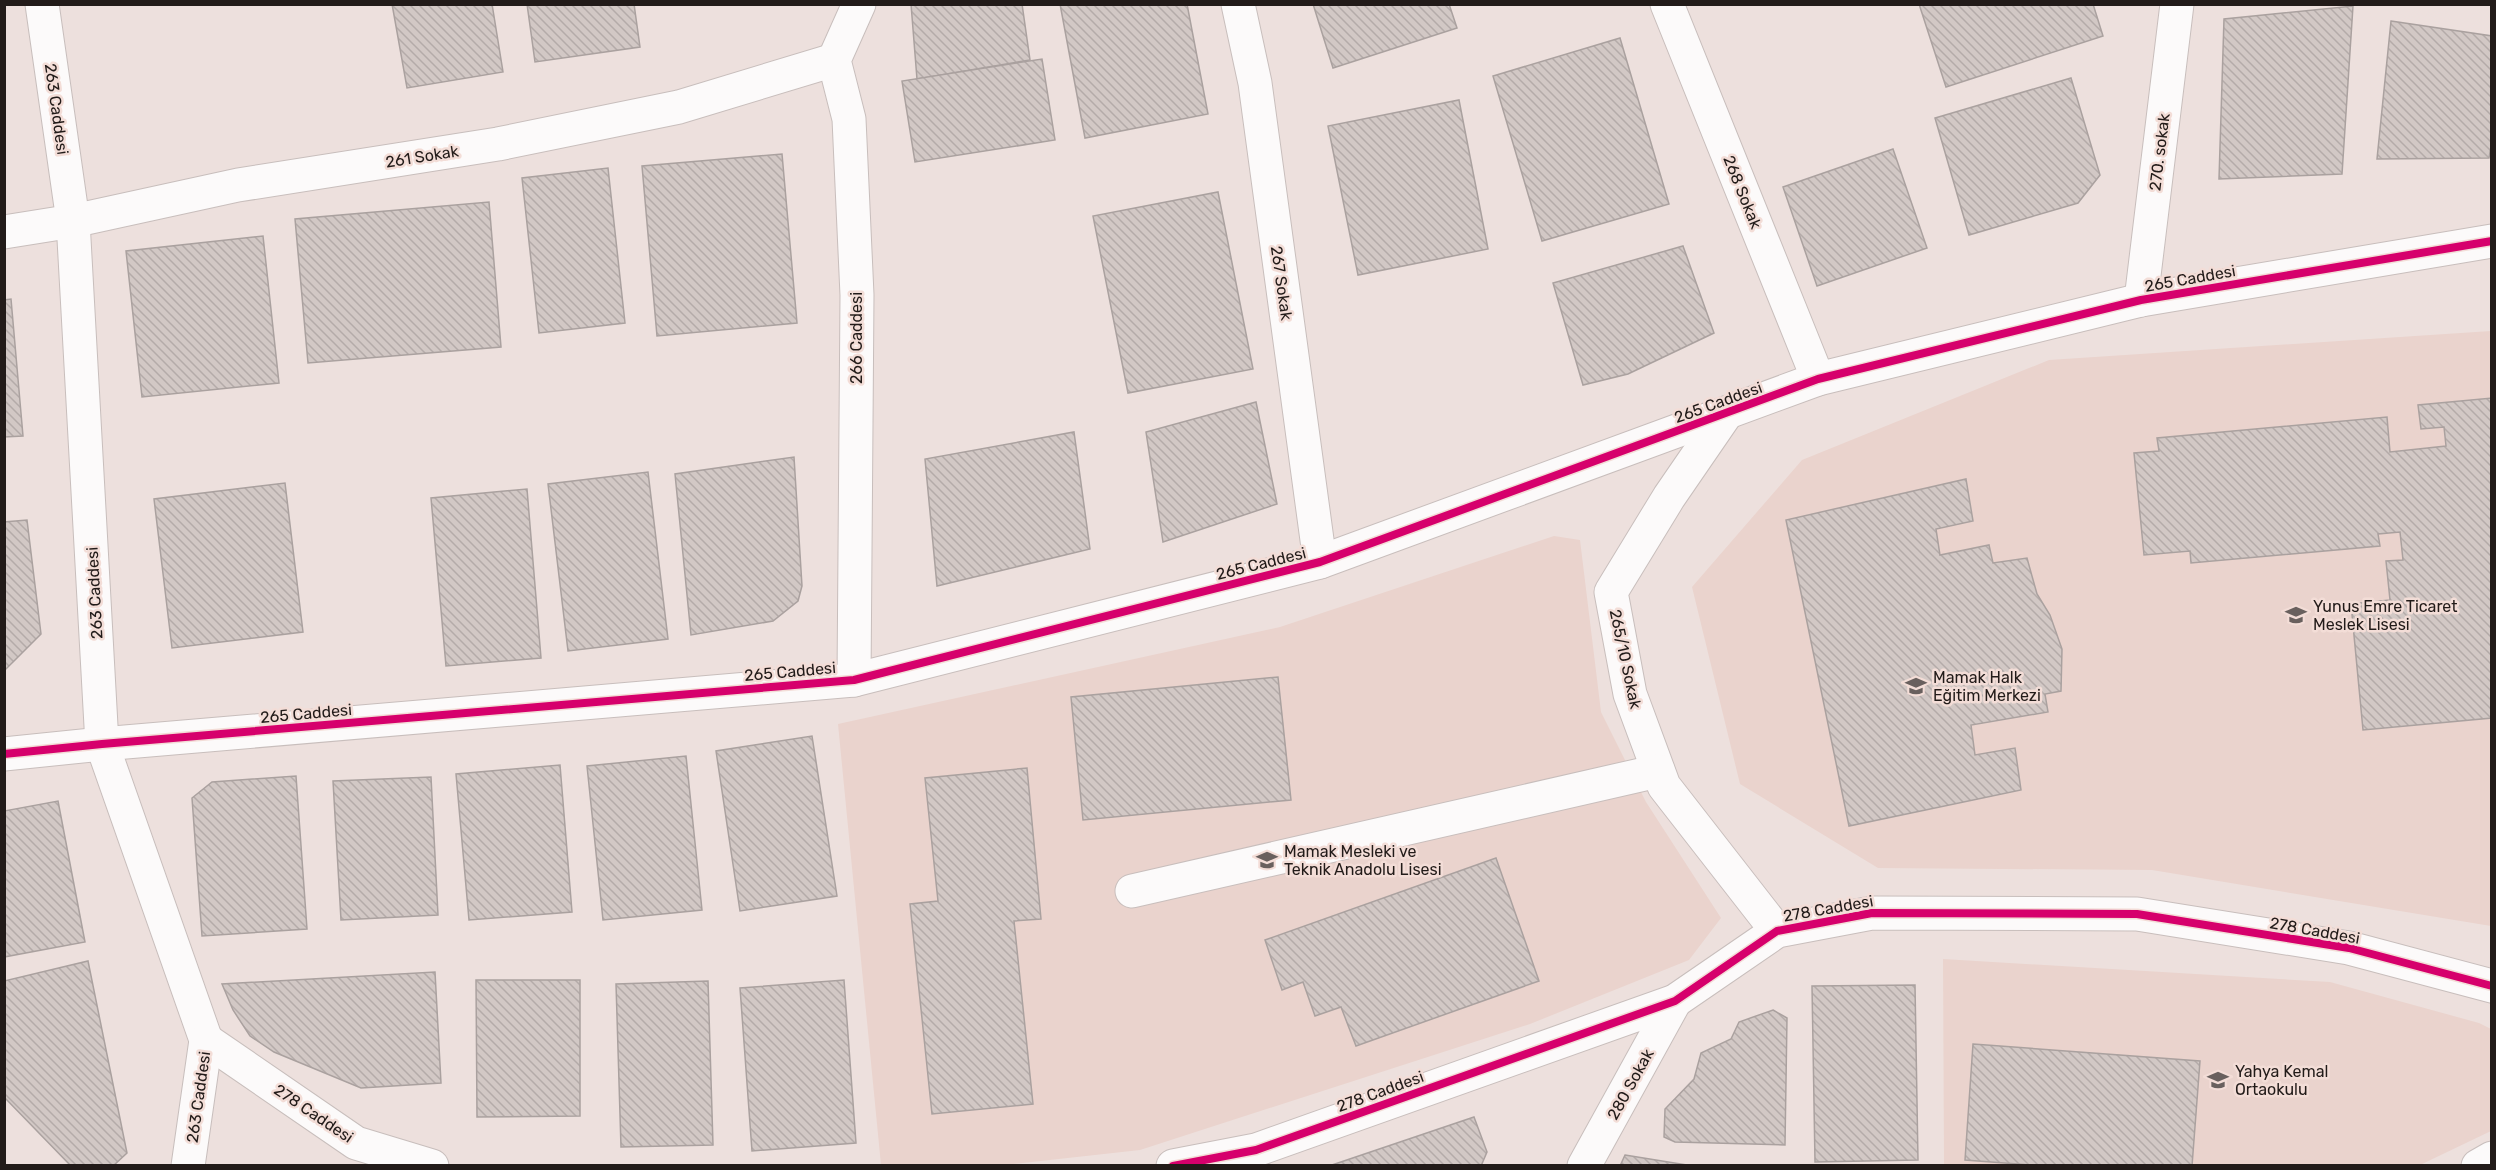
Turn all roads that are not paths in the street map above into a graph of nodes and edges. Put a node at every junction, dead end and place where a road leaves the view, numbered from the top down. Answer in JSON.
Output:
{"nodes":[{"id":1,"x":42,"y":4,"type":"edge"},
{"id":2,"x":859,"y":4,"type":"edge"},
{"id":3,"x":1239,"y":4,"type":"edge"},
{"id":4,"x":1667,"y":4,"type":"edge"},
{"id":5,"x":2177,"y":4,"type":"edge"},
{"id":6,"x":834,"y":60,"type":"junction"},
{"id":7,"x":73,"y":221,"type":"junction"},
{"id":8,"x":4,"y":232,"type":"edge"},
{"id":9,"x":2492,"y":241,"type":"edge"},
{"id":10,"x":2141,"y":300,"type":"junction"},
{"id":11,"x":1818,"y":379,"type":"junction"},
{"id":12,"x":1726,"y":414,"type":"junction"},
{"id":13,"x":1320,"y":562,"type":"junction"},
{"id":14,"x":854,"y":680,"type":"junction"},
{"id":15,"x":102,"y":744,"type":"junction"},
{"id":16,"x":4,"y":754,"type":"edge"},
{"id":17,"x":1658,"y":771,"type":"junction"},
{"id":18,"x":1131,"y":891,"type":"dead end"},
{"id":19,"x":1777,"y":931,"type":"junction"},
{"id":20,"x":2492,"y":986,"type":"edge"},
{"id":21,"x":1675,"y":1001,"type":"junction"},
{"id":22,"x":206,"y":1040,"type":"junction"},
{"id":23,"x":2492,"y":1158,"type":"edge"},
{"id":24,"x":188,"y":1166,"type":"edge"},
{"id":25,"x":432,"y":1166,"type":"edge"},
{"id":26,"x":1173,"y":1166,"type":"edge"},
{"id":27,"x":1584,"y":1166,"type":"edge"},
{"id":28,"x":2478,"y":1166,"type":"edge"}],
"edges":[{"from":1,"to":7,"type":"street","name":"263 Caddesi"},
{"from":2,"to":6,"type":"street"},
{"from":3,"to":13,"type":"street","name":"267 Sokak"},
{"from":4,"to":11,"type":"street","name":"268 Sokak"},
{"from":5,"to":10,"type":"street","name":"270. sokak"},
{"from":6,"to":7,"type":"street","name":"261 Sokak"},
{"from":6,"to":14,"type":"street","name":"266 Caddesi"},
{"from":7,"to":8,"type":"street","name":"261 Sokak"},
{"from":7,"to":15,"type":"street","name":"263 Caddesi"},
{"from":9,"to":10,"type":"street","name":"265 Caddesi"},
{"from":10,"to":11,"type":"street","name":"265 Caddesi"},
{"from":11,"to":12,"type":"street","name":"265 Caddesi"},
{"from":12,"to":13,"type":"street","name":"265 Caddesi"},
{"from":12,"to":17,"type":"street","name":"265/10 Sokak"},
{"from":13,"to":14,"type":"street","name":"265 Caddesi"},
{"from":14,"to":15,"type":"street","name":"265 Caddesi"},
{"from":15,"to":16,"type":"street","name":"265 Caddesi"},
{"from":15,"to":22,"type":"street","name":"263 Caddesi"},
{"from":17,"to":18,"type":"street"},
{"from":17,"to":19,"type":"street","name":"265/10 Sokak"},
{"from":19,"to":20,"type":"street","name":"278 Caddesi"},
{"from":19,"to":21,"type":"street","name":"278 Caddesi"},
{"from":21,"to":26,"type":"street","name":"278 Caddesi"},
{"from":21,"to":27,"type":"street","name":"280 Sokak"},
{"from":22,"to":24,"type":"street","name":"263 Caddesi"},
{"from":22,"to":25,"type":"street","name":"278 Caddesi"},
{"from":23,"to":28,"type":"street"}]}
